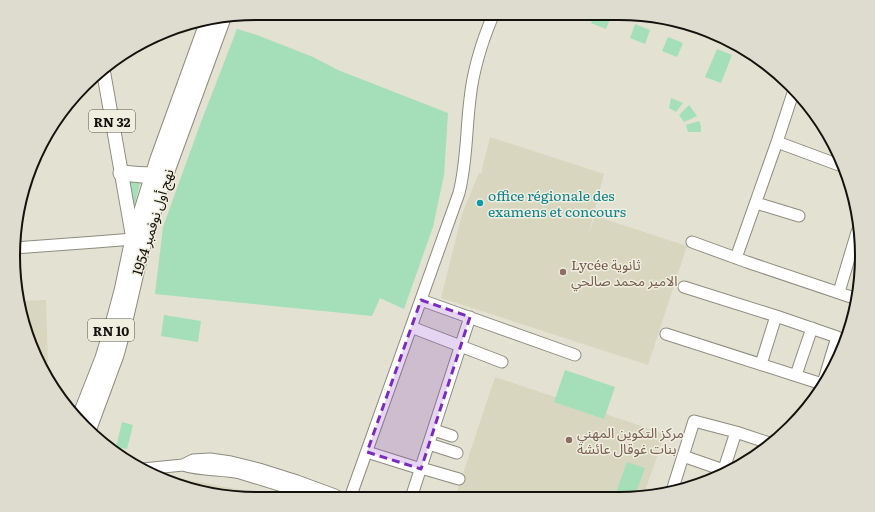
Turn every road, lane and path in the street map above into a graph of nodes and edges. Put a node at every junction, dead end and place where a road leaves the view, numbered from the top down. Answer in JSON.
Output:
{"nodes":[{"id":1,"x":491,"y":20,"type":"edge"},
{"id":2,"x":221,"y":23,"type":"edge"},
{"id":3,"x":207,"y":26,"type":"edge"},
{"id":4,"x":105,"y":75,"type":"edge"},
{"id":5,"x":793,"y":97,"type":"edge"},
{"id":6,"x":777,"y":142,"type":"junction"},
{"id":7,"x":163,"y":164,"type":"junction"},
{"id":8,"x":836,"y":164,"type":"edge"},
{"id":9,"x":126,"y":174,"type":"junction"},
{"id":10,"x":153,"y":175,"type":"junction"},
{"id":11,"x":756,"y":203,"type":"junction"},
{"id":12,"x":799,"y":216,"type":"dead end"},
{"id":13,"x":133,"y":239,"type":"junction"},
{"id":14,"x":692,"y":242,"type":"dead end"},
{"id":15,"x":854,"y":242,"type":"edge"},
{"id":16,"x":21,"y":248,"type":"edge"},
{"id":17,"x":140,"y":255,"type":"junction"},
{"id":18,"x":736,"y":258,"type":"junction"},
{"id":19,"x":684,"y":287,"type":"dead end"},
{"id":20,"x":839,"y":292,"type":"junction"},
{"id":21,"x":851,"y":297,"type":"edge"},
{"id":22,"x":421,"y":300,"type":"junction"},
{"id":23,"x":776,"y":316,"type":"junction"},
{"id":24,"x":470,"y":317,"type":"junction"},
{"id":25,"x":411,"y":327,"type":"junction"},
{"id":26,"x":812,"y":328,"type":"junction"},
{"id":27,"x":666,"y":334,"type":"dead end"},
{"id":28,"x":461,"y":346,"type":"junction"},
{"id":29,"x":575,"y":355,"type":"dead end"},
{"id":30,"x":502,"y":362,"type":"dead end"},
{"id":31,"x":761,"y":364,"type":"junction"},
{"id":32,"x":828,"y":365,"type":"edge"},
{"id":33,"x":796,"y":376,"type":"junction"},
{"id":34,"x":816,"y":386,"type":"edge"},
{"id":35,"x":81,"y":414,"type":"edge"},
{"id":36,"x":90,"y":424,"type":"edge"},
{"id":37,"x":434,"y":430,"type":"junction"},
{"id":38,"x":736,"y":432,"type":"junction"},
{"id":39,"x":452,"y":436,"type":"dead end"},
{"id":40,"x":765,"y":442,"type":"edge"},
{"id":41,"x":429,"y":444,"type":"junction"},
{"id":42,"x":367,"y":452,"type":"junction"},
{"id":43,"x":457,"y":453,"type":"dead end"},
{"id":44,"x":683,"y":456,"type":"junction"},
{"id":45,"x":183,"y":465,"type":"junction"},
{"id":46,"x":727,"y":466,"type":"edge"},
{"id":47,"x":152,"y":468,"type":"edge"},
{"id":48,"x":421,"y":468,"type":"junction"},
{"id":49,"x":719,"y":470,"type":"edge"},
{"id":50,"x":459,"y":480,"type":"dead end"},
{"id":51,"x":674,"y":485,"type":"edge"},
{"id":52,"x":302,"y":492,"type":"edge"},
{"id":53,"x":327,"y":492,"type":"edge"},
{"id":54,"x":352,"y":492,"type":"edge"},
{"id":55,"x":413,"y":492,"type":"edge"}],
"edges":[{"from":1,"to":22,"type":"street"},
{"from":2,"to":7,"type":"highway","name":"نهج أول نوفمبر 1954","number":"RN 10"},
{"from":3,"to":7,"type":"highway","name":"نهج أول نوفمبر 1954","number":"RN 10"},
{"from":4,"to":9,"type":"main road","number":"RN 32"},
{"from":5,"to":6,"type":"street"},
{"from":6,"to":8,"type":"street"},
{"from":6,"to":11,"type":"street"},
{"from":7,"to":9,"type":"highway"},
{"from":7,"to":10,"type":"highway"},
{"from":7,"to":17,"type":"highway","name":"نهج أول نوفمبر 1954","number":"RN 10"},
{"from":9,"to":10,"type":"highway"},
{"from":9,"to":13,"type":"main road","number":"RN 32"},
{"from":10,"to":13,"type":"highway","name":"نهج أول نوفمبر 1954","number":"RN 10"},
{"from":11,"to":12,"type":"street"},
{"from":11,"to":18,"type":"street"},
{"from":13,"to":16,"type":"street"},
{"from":13,"to":17,"type":"main road","number":"RN 32"},
{"from":13,"to":35,"type":"highway","name":"نهج أول نوفمبر 1954","number":"RN 10"},
{"from":14,"to":18,"type":"street"},
{"from":15,"to":20,"type":"street"},
{"from":17,"to":36,"type":"highway","name":"نهج أول نوفمبر 1954","number":"RN 10"},
{"from":18,"to":20,"type":"street"},
{"from":19,"to":23,"type":"street"},
{"from":20,"to":21,"type":"street"},
{"from":22,"to":24,"type":"street"},
{"from":22,"to":25,"type":"street"},
{"from":23,"to":26,"type":"street"},
{"from":23,"to":31,"type":"street"},
{"from":24,"to":28,"type":"street"},
{"from":24,"to":29,"type":"street"},
{"from":25,"to":28,"type":"street"},
{"from":25,"to":42,"type":"street"},
{"from":26,"to":32,"type":"street"},
{"from":26,"to":33,"type":"street"},
{"from":27,"to":31,"type":"street"},
{"from":28,"to":30,"type":"street"},
{"from":28,"to":37,"type":"street"},
{"from":31,"to":33,"type":"street"},
{"from":33,"to":34,"type":"street"},
{"from":37,"to":39,"type":"street"},
{"from":37,"to":41,"type":"street"},
{"from":38,"to":40,"type":"street"},
{"from":38,"to":44,"type":"street"},
{"from":38,"to":46,"type":"street"},
{"from":41,"to":43,"type":"street"},
{"from":41,"to":48,"type":"street"},
{"from":42,"to":48,"type":"street"},
{"from":42,"to":54,"type":"street"},
{"from":44,"to":49,"type":"street"},
{"from":44,"to":51,"type":"street"},
{"from":45,"to":47,"type":"street"},
{"from":45,"to":52,"type":"street"},
{"from":45,"to":53,"type":"street"},
{"from":48,"to":50,"type":"street"},
{"from":48,"to":55,"type":"street"}]}
